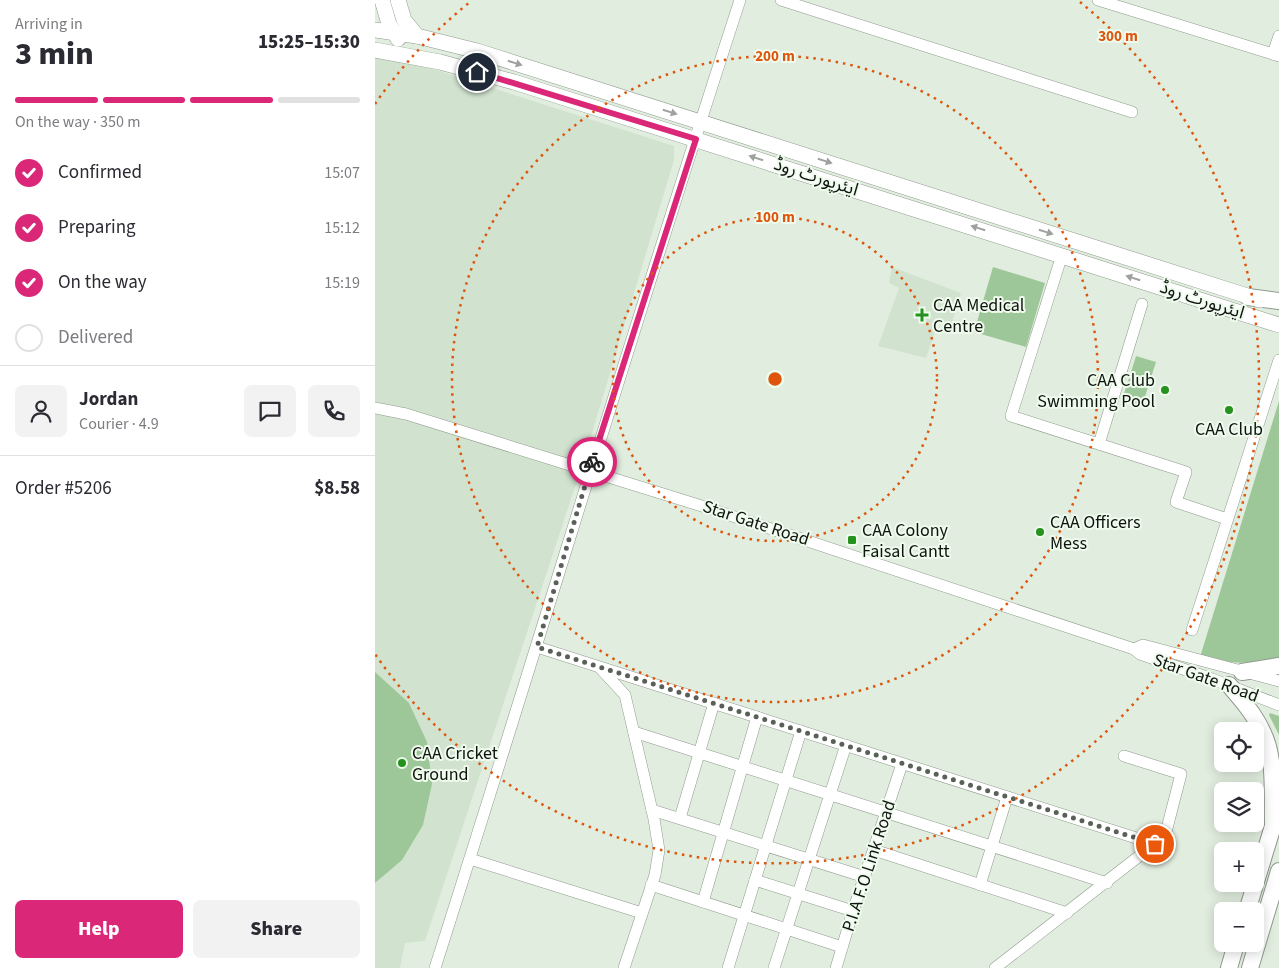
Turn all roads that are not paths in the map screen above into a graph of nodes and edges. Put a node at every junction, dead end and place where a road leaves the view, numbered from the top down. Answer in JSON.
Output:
{"nodes":[{"id":1,"x":382,"y":0,"type":"edge"},
{"id":2,"x":398,"y":0,"type":"edge"},
{"id":3,"x":740,"y":0,"type":"edge"},
{"id":4,"x":781,"y":0,"type":"edge"},
{"id":5,"x":1098,"y":0,"type":"edge"},
{"id":6,"x":378,"y":24,"type":"edge"},
{"id":7,"x":393,"y":32,"type":"junction"},
{"id":8,"x":417,"y":36,"type":"junction"},
{"id":9,"x":1279,"y":36,"type":"edge"},
{"id":10,"x":375,"y":50,"type":"edge"},
{"id":11,"x":1276,"y":55,"type":"edge"},
{"id":12,"x":416,"y":57,"type":"junction"},
{"id":13,"x":1132,"y":112,"type":"dead end"},
{"id":14,"x":701,"y":121,"type":"junction"},
{"id":15,"x":696,"y":139,"type":"junction"},
{"id":16,"x":1062,"y":255,"type":"junction"},
{"id":17,"x":1249,"y":297,"type":"junction"},
{"id":18,"x":1279,"y":301,"type":"edge"},
{"id":19,"x":1142,"y":304,"type":"dead end"},
{"id":20,"x":1279,"y":306,"type":"edge"},
{"id":21,"x":1279,"y":325,"type":"edge"},
{"id":22,"x":1279,"y":360,"type":"edge"},
{"id":23,"x":375,"y":408,"type":"edge"},
{"id":24,"x":1099,"y":444,"type":"junction"},
{"id":25,"x":589,"y":471,"type":"junction"},
{"id":26,"x":1227,"y":519,"type":"junction"},
{"id":27,"x":1191,"y":630,"type":"dead end"},
{"id":28,"x":537,"y":647,"type":"junction"},
{"id":29,"x":1134,"y":649,"type":"junction"},
{"id":30,"x":1279,"y":666,"type":"edge"},
{"id":31,"x":599,"y":667,"type":"junction"},
{"id":32,"x":1242,"y":672,"type":"junction"},
{"id":33,"x":1279,"y":681,"type":"edge"},
{"id":34,"x":1229,"y":685,"type":"junction"},
{"id":35,"x":714,"y":703,"type":"junction"},
{"id":36,"x":1279,"y":705,"type":"edge"},
{"id":37,"x":757,"y":717,"type":"junction"},
{"id":38,"x":801,"y":731,"type":"junction"},
{"id":39,"x":634,"y":732,"type":"junction"},
{"id":40,"x":846,"y":745,"type":"junction"},
{"id":41,"x":700,"y":753,"type":"junction"},
{"id":42,"x":1124,"y":756,"type":"dead end"},
{"id":43,"x":902,"y":764,"type":"junction"},
{"id":44,"x":743,"y":767,"type":"junction"},
{"id":45,"x":785,"y":781,"type":"junction"},
{"id":46,"x":830,"y":795,"type":"junction"},
{"id":47,"x":1007,"y":797,"type":"junction"},
{"id":48,"x":1279,"y":806,"type":"edge"},
{"id":49,"x":651,"y":810,"type":"junction"},
{"id":50,"x":886,"y":813,"type":"junction"},
{"id":51,"x":681,"y":818,"type":"junction"},
{"id":52,"x":1273,"y":826,"type":"junction"},
{"id":53,"x":723,"y":832,"type":"junction"},
{"id":54,"x":1155,"y":844,"type":"junction"},
{"id":55,"x":766,"y":845,"type":"junction"},
{"id":56,"x":992,"y":846,"type":"junction"},
{"id":57,"x":875,"y":850,"type":"junction"},
{"id":58,"x":809,"y":858,"type":"junction"},
{"id":59,"x":470,"y":859,"type":"junction"},
{"id":60,"x":1279,"y":871,"type":"edge"},
{"id":61,"x":865,"y":877,"type":"junction"},
{"id":62,"x":755,"y":880,"type":"junction"},
{"id":63,"x":1107,"y":882,"type":"junction"},
{"id":64,"x":651,"y":885,"type":"junction"},
{"id":65,"x":980,"y":885,"type":"junction"},
{"id":66,"x":798,"y":894,"type":"junction"},
{"id":67,"x":703,"y":902,"type":"junction"},
{"id":68,"x":1250,"y":902,"type":"edge"},
{"id":69,"x":853,"y":911,"type":"junction"},
{"id":70,"x":1067,"y":913,"type":"junction"},
{"id":71,"x":642,"y":914,"type":"junction"},
{"id":72,"x":744,"y":915,"type":"junction"},
{"id":73,"x":787,"y":928,"type":"junction"},
{"id":74,"x":842,"y":947,"type":"junction"},
{"id":75,"x":1234,"y":952,"type":"edge"},
{"id":76,"x":435,"y":968,"type":"edge"},
{"id":77,"x":625,"y":968,"type":"edge"},
{"id":78,"x":728,"y":968,"type":"edge"},
{"id":79,"x":774,"y":968,"type":"edge"},
{"id":80,"x":836,"y":968,"type":"edge"},
{"id":81,"x":995,"y":968,"type":"edge"},
{"id":82,"x":1229,"y":968,"type":"edge"},
{"id":83,"x":1250,"y":968,"type":"edge"}],
"edges":[{"from":1,"to":6,"type":"main road"},
{"from":2,"to":6,"type":"main road"},
{"from":2,"to":8,"type":"main road"},
{"from":3,"to":14,"type":"street"},
{"from":4,"to":13,"type":"street"},
{"from":5,"to":11,"type":"street"},
{"from":6,"to":7,"type":"main road","name":"ایئرپورٹ روڈ"},
{"from":7,"to":8,"type":"main road","name":"ایئرپورٹ روڈ"},
{"from":7,"to":12,"type":"main road"},
{"from":8,"to":14,"type":"main road","name":"ایئرپورٹ روڈ","one_way":true},
{"from":9,"to":11,"type":"street"},
{"from":10,"to":12,"type":"main road","name":"ایئرپورٹ روڈ"},
{"from":12,"to":15,"type":"main road","name":"ایئرپورٹ روڈ"},
{"from":14,"to":15,"type":"street"},
{"from":14,"to":17,"type":"main road","name":"ایئرپورٹ روڈ","one_way":true},
{"from":16,"to":15,"type":"main road","name":"ایئرپورٹ روڈ","one_way":true},
{"from":15,"to":25,"type":"street"},
{"from":21,"to":16,"type":"main road","name":"ایئرپورٹ روڈ","one_way":true},
{"from":16,"to":24,"type":"street"},
{"from":17,"to":18,"type":"highway"},
{"from":17,"to":20,"type":"main road","name":"ایئرپورٹ روڈ"},
{"from":19,"to":24,"type":"street"},
{"from":22,"to":26,"type":"street"},
{"from":23,"to":25,"type":"street","name":"Star Gate Road"},
{"from":24,"to":26,"type":"street"},
{"from":25,"to":28,"type":"street"},
{"from":25,"to":29,"type":"street","name":"Star Gate Road"},
{"from":26,"to":27,"type":"street"},
{"from":28,"to":31,"type":"street"},
{"from":28,"to":59,"type":"street"},
{"from":29,"to":32,"type":"street","name":"Star Gate Road"},
{"from":29,"to":34,"type":"street","name":"Star Gate Road"},
{"from":30,"to":32,"type":"highway"},
{"from":31,"to":35,"type":"street"},
{"from":31,"to":39,"type":"street"},
{"from":32,"to":33,"type":"street","name":"Star Gate Road"},
{"from":34,"to":36,"type":"street","name":"Star Gate Road"},
{"from":34,"to":52,"type":"highway"},
{"from":35,"to":37,"type":"street"},
{"from":35,"to":41,"type":"street"},
{"from":37,"to":38,"type":"street"},
{"from":37,"to":44,"type":"street"},
{"from":38,"to":40,"type":"street"},
{"from":38,"to":45,"type":"street"},
{"from":39,"to":41,"type":"street"},
{"from":39,"to":49,"type":"street"},
{"from":40,"to":43,"type":"street"},
{"from":40,"to":46,"type":"street"},
{"from":41,"to":44,"type":"street"},
{"from":41,"to":51,"type":"street"},
{"from":42,"to":54,"type":"street"},
{"from":43,"to":47,"type":"street"},
{"from":43,"to":50,"type":"street","name":"P.I.A F.O Link Road"},
{"from":44,"to":45,"type":"street"},
{"from":44,"to":53,"type":"street"},
{"from":45,"to":46,"type":"street"},
{"from":45,"to":55,"type":"street"},
{"from":46,"to":50,"type":"street"},
{"from":46,"to":58,"type":"street"},
{"from":47,"to":54,"type":"street"},
{"from":47,"to":56,"type":"street"},
{"from":48,"to":52,"type":"highway"},
{"from":49,"to":51,"type":"street"},
{"from":49,"to":64,"type":"street"},
{"from":50,"to":56,"type":"street"},
{"from":50,"to":57,"type":"street","name":"P.I.A F.O Link Road"},
{"from":51,"to":53,"type":"street"},
{"from":52,"to":68,"type":"highway"},
{"from":53,"to":55,"type":"street"},
{"from":53,"to":67,"type":"street"},
{"from":54,"to":63,"type":"street"},
{"from":55,"to":58,"type":"street"},
{"from":55,"to":62,"type":"street"},
{"from":56,"to":63,"type":"street"},
{"from":56,"to":65,"type":"street"},
{"from":57,"to":61,"type":"street","name":"P.I.A F.O Link Road"},
{"from":57,"to":65,"type":"street"},
{"from":58,"to":61,"type":"street"},
{"from":58,"to":66,"type":"street"},
{"from":59,"to":71,"type":"street"},
{"from":59,"to":76,"type":"street"},
{"from":60,"to":83,"type":"highway"},
{"from":61,"to":69,"type":"street","name":"P.I.A F.O Link Road"},
{"from":62,"to":66,"type":"street"},
{"from":62,"to":72,"type":"street"},
{"from":63,"to":70,"type":"street"},
{"from":64,"to":67,"type":"street"},
{"from":64,"to":71,"type":"street"},
{"from":65,"to":70,"type":"street"},
{"from":66,"to":69,"type":"street"},
{"from":66,"to":73,"type":"street"},
{"from":67,"to":72,"type":"street"},
{"from":69,"to":74,"type":"street","name":"P.I.A F.O Link Road"},
{"from":70,"to":81,"type":"street"},
{"from":71,"to":77,"type":"street"},
{"from":72,"to":73,"type":"street"},
{"from":72,"to":78,"type":"street"},
{"from":73,"to":74,"type":"street"},
{"from":73,"to":79,"type":"street"},
{"from":74,"to":80,"type":"street","name":"P.I.A F.O Link Road"},
{"from":75,"to":82,"type":"highway"}]}
